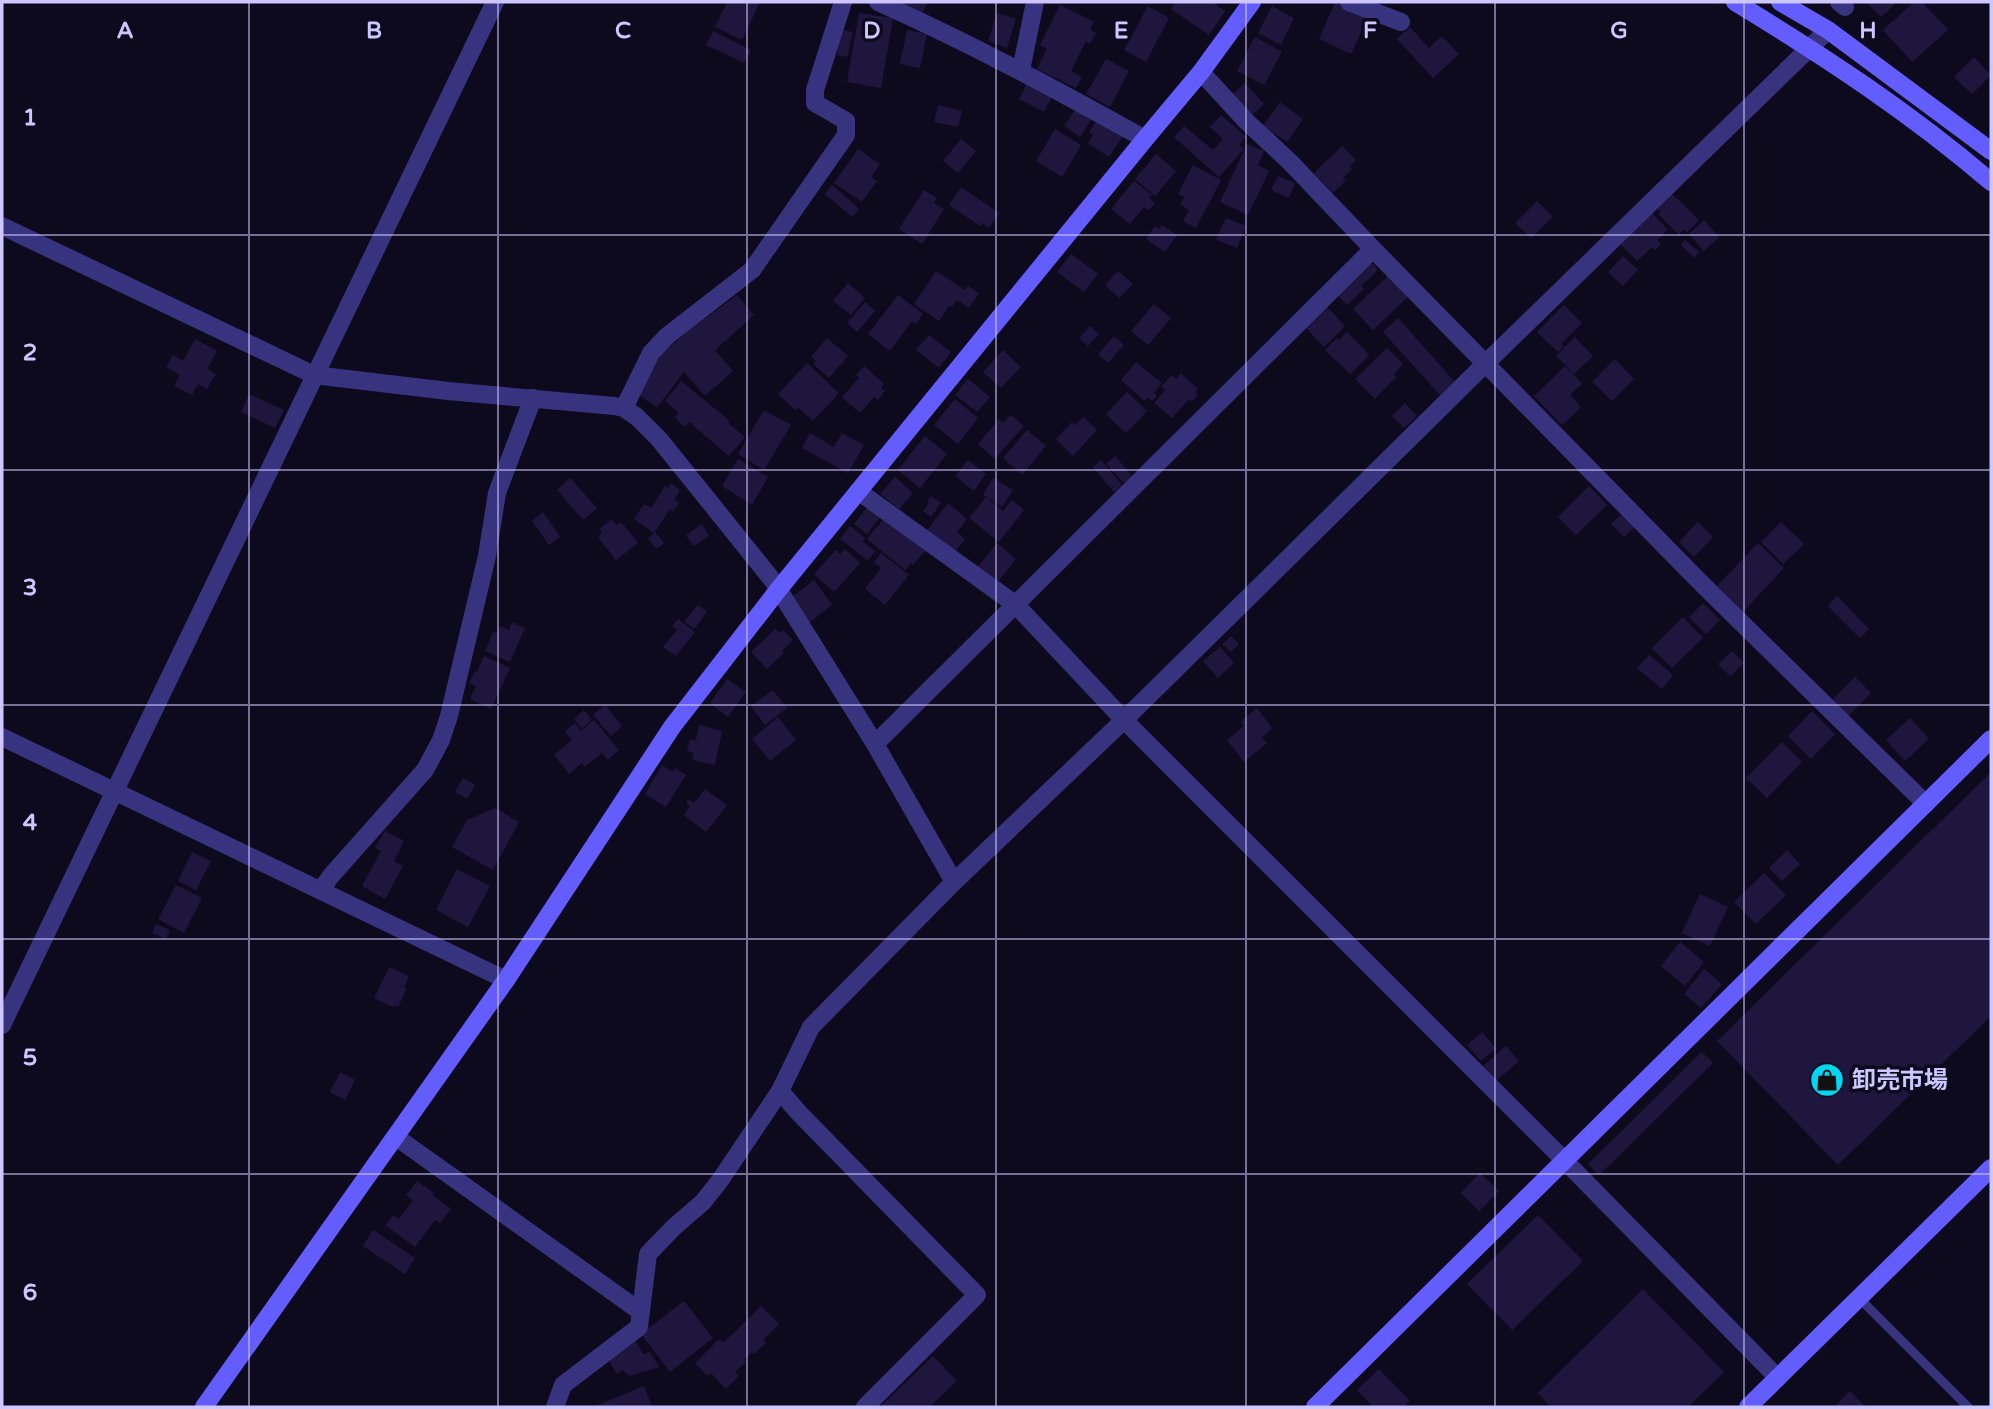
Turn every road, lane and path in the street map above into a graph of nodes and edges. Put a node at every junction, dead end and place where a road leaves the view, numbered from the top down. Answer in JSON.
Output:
{"nodes":[{"id":1,"x":495,"y":2,"type":"edge"},
{"id":2,"x":843,"y":2,"type":"edge"},
{"id":3,"x":878,"y":2,"type":"edge"},
{"id":4,"x":1035,"y":2,"type":"edge"},
{"id":5,"x":1252,"y":2,"type":"edge"},
{"id":6,"x":1349,"y":2,"type":"edge"},
{"id":7,"x":1735,"y":2,"type":"edge"},
{"id":8,"x":1780,"y":2,"type":"edge"},
{"id":9,"x":1401,"y":22,"type":"dead end"},
{"id":10,"x":1828,"y":30,"type":"junction"},
{"id":11,"x":1809,"y":47,"type":"junction"},
{"id":12,"x":1021,"y":70,"type":"junction"},
{"id":13,"x":1201,"y":72,"type":"junction"},
{"id":14,"x":1145,"y":139,"type":"junction"},
{"id":15,"x":1991,"y":151,"type":"edge"},
{"id":16,"x":1991,"y":182,"type":"edge"},
{"id":17,"x":2,"y":226,"type":"edge"},
{"id":18,"x":1373,"y":249,"type":"junction"},
{"id":19,"x":1486,"y":363,"type":"junction"},
{"id":20,"x":314,"y":375,"type":"junction"},
{"id":21,"x":533,"y":398,"type":"junction"},
{"id":22,"x":624,"y":408,"type":"junction"},
{"id":23,"x":858,"y":491,"type":"junction"},
{"id":24,"x":778,"y":590,"type":"junction"},
{"id":25,"x":1016,"y":605,"type":"junction"},
{"id":26,"x":1124,"y":720,"type":"junction"},
{"id":27,"x":2,"y":737,"type":"edge"},
{"id":28,"x":1991,"y":739,"type":"edge"},
{"id":29,"x":875,"y":744,"type":"junction"},
{"id":30,"x":115,"y":792,"type":"junction"},
{"id":31,"x":1926,"y":804,"type":"junction"},
{"id":32,"x":954,"y":882,"type":"junction"},
{"id":33,"x":321,"y":890,"type":"junction"},
{"id":34,"x":506,"y":980,"type":"junction"},
{"id":35,"x":2,"y":1025,"type":"edge"},
{"id":36,"x":780,"y":1091,"type":"junction"},
{"id":37,"x":396,"y":1137,"type":"junction"},
{"id":38,"x":1565,"y":1161,"type":"junction"},
{"id":39,"x":1991,"y":1168,"type":"edge"},
{"id":40,"x":1859,"y":1298,"type":"junction"},
{"id":41,"x":641,"y":1312,"type":"junction"},
{"id":42,"x":1778,"y":1378,"type":"junction"},
{"id":43,"x":204,"y":1407,"type":"edge"},
{"id":44,"x":555,"y":1407,"type":"edge"},
{"id":45,"x":865,"y":1407,"type":"edge"},
{"id":46,"x":1315,"y":1407,"type":"edge"},
{"id":47,"x":1748,"y":1407,"type":"edge"},
{"id":48,"x":1968,"y":1407,"type":"edge"}],
"edges":[{"from":1,"to":20,"type":"street"},
{"from":2,"to":22,"type":"street"},
{"from":3,"to":12,"type":"street"},
{"from":4,"to":12,"type":"street"},
{"from":5,"to":13,"type":"street"},
{"from":6,"to":9,"type":"street"},
{"from":7,"to":11,"type":"street"},
{"from":8,"to":10,"type":"street"},
{"from":10,"to":11,"type":"street"},
{"from":10,"to":15,"type":"street"},
{"from":11,"to":16,"type":"street"},
{"from":11,"to":19,"type":"street"},
{"from":12,"to":14,"type":"street"},
{"from":13,"to":14,"type":"street"},
{"from":13,"to":18,"type":"street"},
{"from":14,"to":23,"type":"street"},
{"from":17,"to":20,"type":"street"},
{"from":18,"to":19,"type":"street"},
{"from":18,"to":25,"type":"street"},
{"from":19,"to":26,"type":"street"},
{"from":19,"to":31,"type":"street"},
{"from":20,"to":21,"type":"street"},
{"from":20,"to":30,"type":"street"},
{"from":21,"to":22,"type":"street"},
{"from":21,"to":33,"type":"street"},
{"from":22,"to":24,"type":"street"},
{"from":23,"to":24,"type":"street"},
{"from":23,"to":25,"type":"street"},
{"from":24,"to":29,"type":"street"},
{"from":24,"to":34,"type":"street"},
{"from":25,"to":26,"type":"street"},
{"from":25,"to":29,"type":"street"},
{"from":26,"to":32,"type":"street"},
{"from":26,"to":38,"type":"street"},
{"from":27,"to":30,"type":"street"},
{"from":28,"to":31,"type":"street"},
{"from":29,"to":32,"type":"street"},
{"from":30,"to":33,"type":"street"},
{"from":30,"to":35,"type":"street"},
{"from":31,"to":38,"type":"street"},
{"from":32,"to":36,"type":"street"},
{"from":33,"to":34,"type":"street"},
{"from":34,"to":37,"type":"street"},
{"from":36,"to":41,"type":"street"},
{"from":36,"to":45,"type":"street"},
{"from":37,"to":41,"type":"street"},
{"from":37,"to":43,"type":"street"},
{"from":38,"to":42,"type":"street"},
{"from":38,"to":46,"type":"street"},
{"from":39,"to":40,"type":"street"},
{"from":40,"to":42,"type":"street"},
{"from":40,"to":48,"type":"lane"},
{"from":41,"to":44,"type":"street"},
{"from":42,"to":47,"type":"street"}]}
